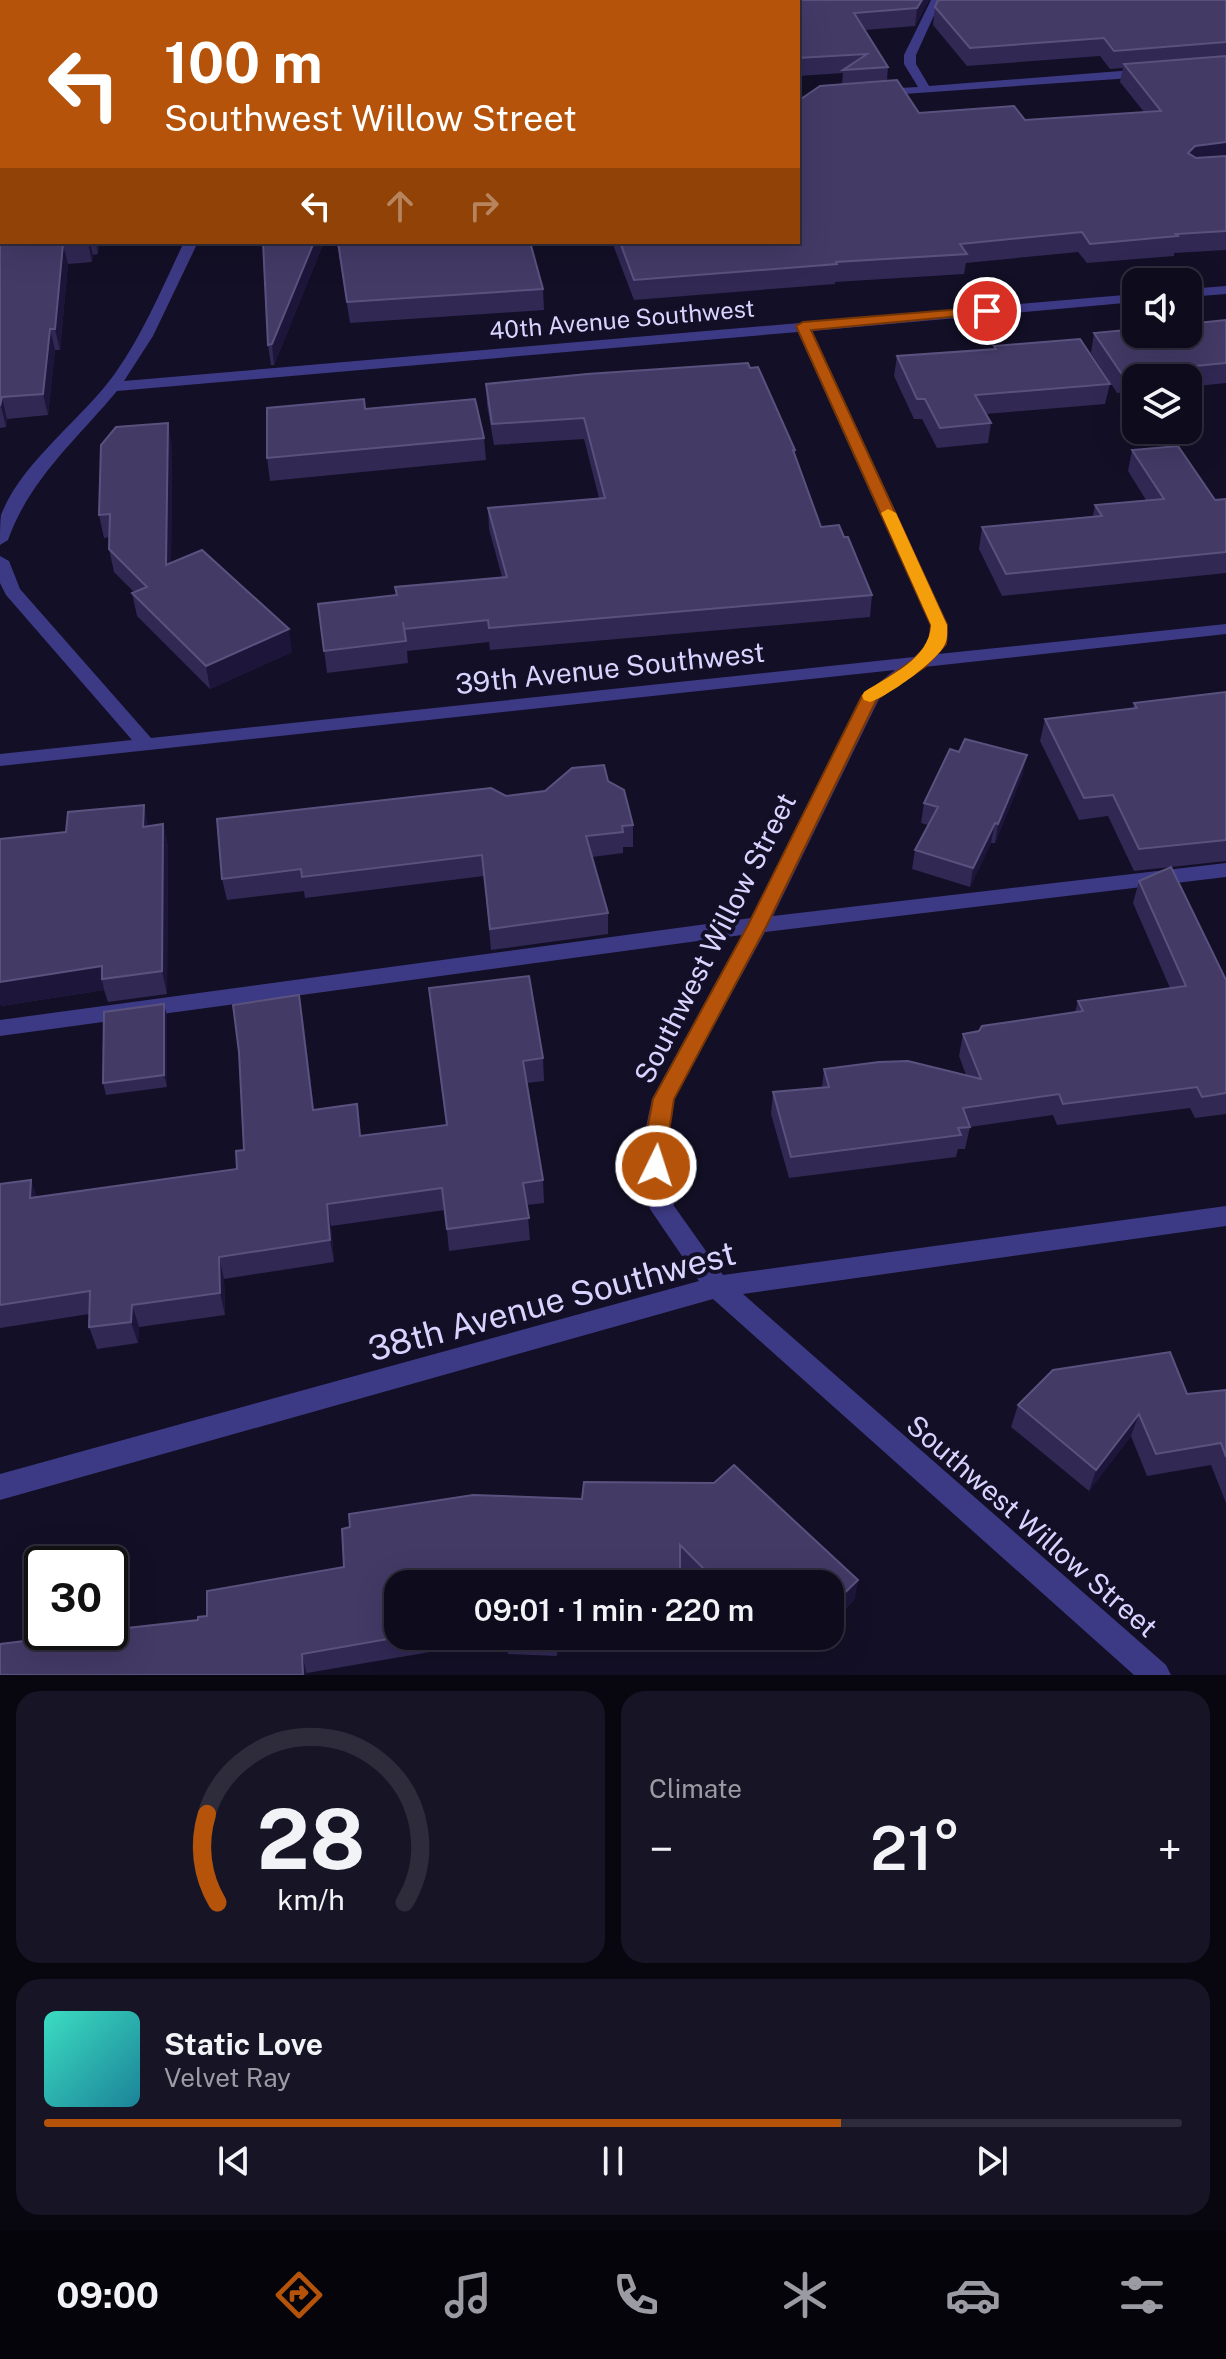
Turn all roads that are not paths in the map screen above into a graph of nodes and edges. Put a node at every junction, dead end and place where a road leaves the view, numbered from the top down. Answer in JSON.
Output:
{"nodes":[{"id":1,"x":936,"y":0,"type":"edge"},
{"id":2,"x":1164,"y":72,"type":"edge"},
{"id":3,"x":926,"y":90,"type":"junction"},
{"id":4,"x":869,"y":94,"type":"edge"},
{"id":5,"x":190,"y":244,"type":"edge"},
{"id":6,"x":1226,"y":290,"type":"edge"},
{"id":7,"x":1202,"y":292,"type":"edge"},
{"id":8,"x":1122,"y":299,"type":"edge"},
{"id":9,"x":803,"y":326,"type":"junction"},
{"id":10,"x":113,"y":387,"type":"junction"},
{"id":11,"x":0,"y":540,"type":"edge"},
{"id":12,"x":0,"y":561,"type":"edge"},
{"id":13,"x":1226,"y":629,"type":"edge"},
{"id":14,"x":919,"y":663,"type":"junction"},
{"id":15,"x":146,"y":744,"type":"junction"},
{"id":16,"x":0,"y":760,"type":"edge"},
{"id":17,"x":1226,"y":870,"type":"edge"},
{"id":18,"x":758,"y":925,"type":"junction"},
{"id":19,"x":0,"y":1028,"type":"edge"},
{"id":20,"x":1226,"y":1216,"type":"edge"},
{"id":21,"x":717,"y":1287,"type":"junction"},
{"id":22,"x":0,"y":1487,"type":"edge"},
{"id":23,"x":1156,"y":1675,"type":"edge"}],
"edges":[{"from":1,"to":3,"type":"street"},
{"from":2,"to":3,"type":"street"},
{"from":3,"to":4,"type":"street"},
{"from":5,"to":10,"type":"street"},
{"from":6,"to":7,"type":"street"},
{"from":8,"to":9,"type":"street","name":"40th Avenue Southwest"},
{"from":9,"to":10,"type":"street","name":"40th Avenue Southwest"},
{"from":9,"to":14,"type":"street","name":"Southwest Willow Street"},
{"from":10,"to":11,"type":"street"},
{"from":12,"to":15,"type":"street"},
{"from":13,"to":14,"type":"street","name":"39th Avenue Southwest"},
{"from":14,"to":15,"type":"street","name":"39th Avenue Southwest"},
{"from":14,"to":18,"type":"street","name":"Southwest Willow Street"},
{"from":15,"to":16,"type":"street","name":"39th Avenue Southwest"},
{"from":17,"to":18,"type":"street"},
{"from":18,"to":19,"type":"street"},
{"from":18,"to":21,"type":"street","name":"Southwest Willow Street"},
{"from":20,"to":21,"type":"street","name":"38th Avenue Southwest"},
{"from":21,"to":22,"type":"street","name":"38th Avenue Southwest"},
{"from":21,"to":23,"type":"street","name":"Southwest Willow Street"}]}
